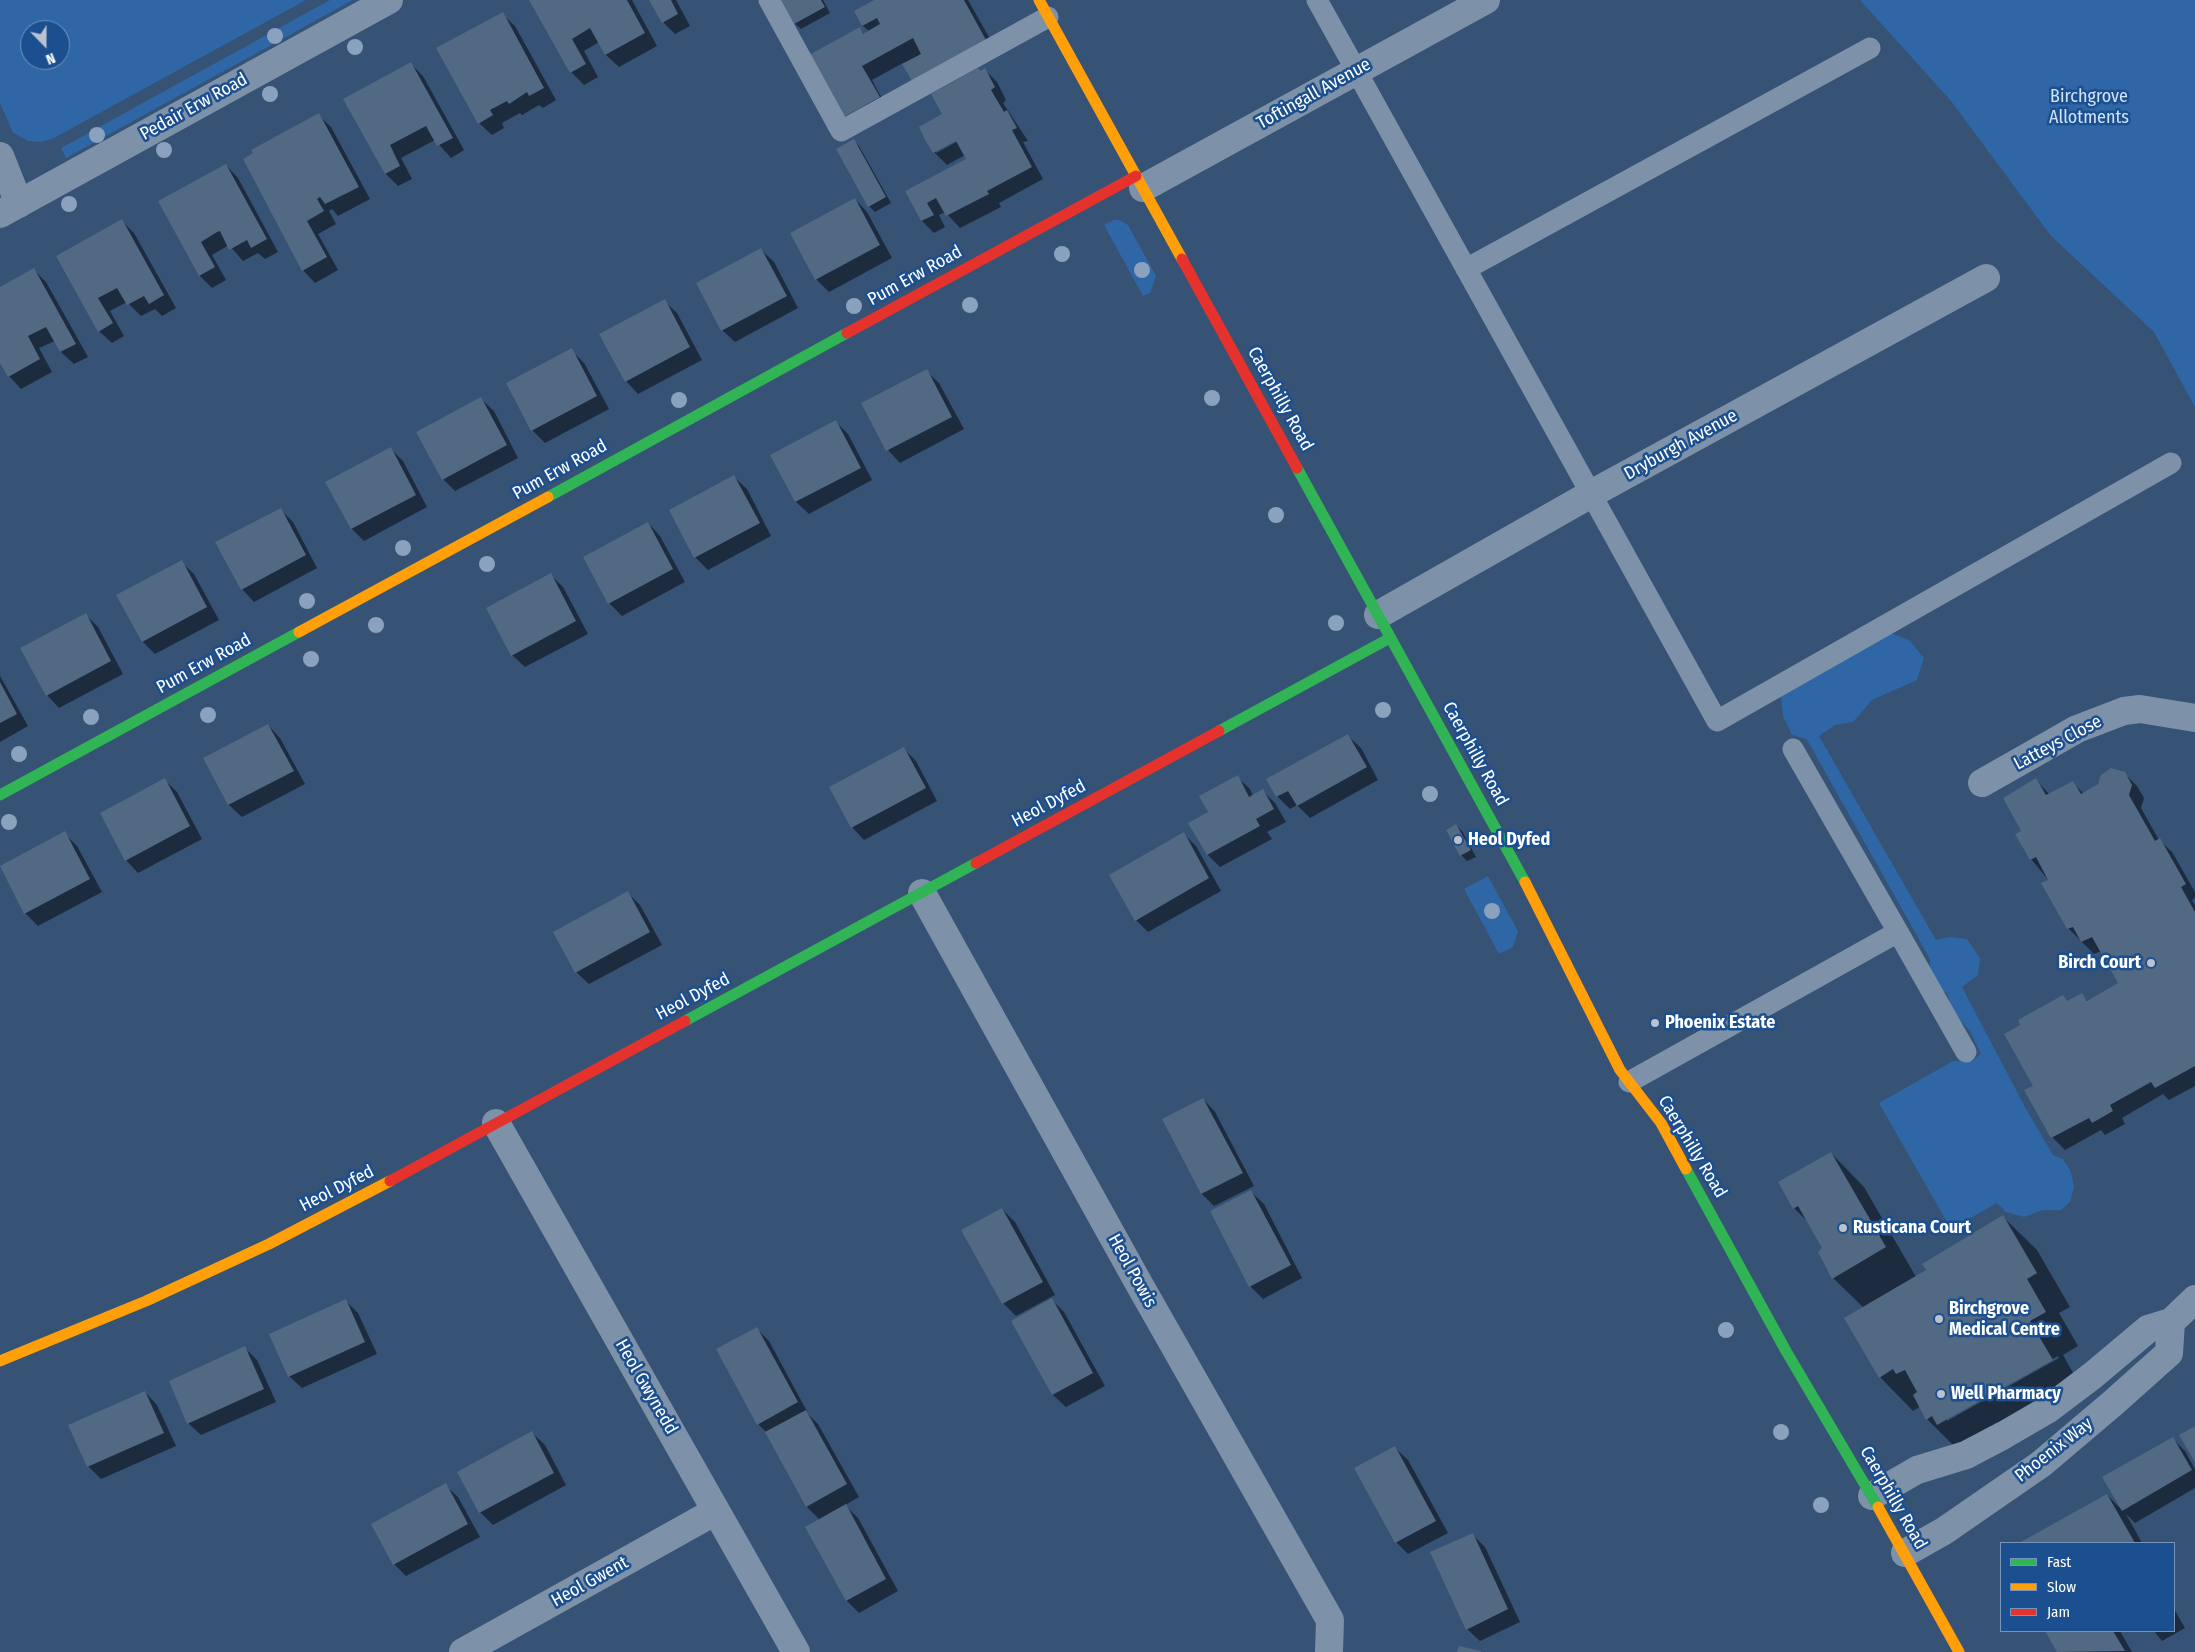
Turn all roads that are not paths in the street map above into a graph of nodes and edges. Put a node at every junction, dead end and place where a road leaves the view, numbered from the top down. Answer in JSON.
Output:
{"nodes":[{"id":1,"x":389,"y":0,"type":"edge"},
{"id":2,"x":769,"y":0,"type":"edge"},
{"id":3,"x":1317,"y":0,"type":"edge"},
{"id":4,"x":1486,"y":0,"type":"edge"},
{"id":5,"x":1043,"y":9,"type":"edge"},
{"id":6,"x":1870,"y":48,"type":"dead end"},
{"id":7,"x":1356,"y":71,"type":"junction"},
{"id":8,"x":0,"y":156,"type":"edge"},
{"id":9,"x":1139,"y":182,"type":"junction"},
{"id":10,"x":9,"y":209,"type":"edge"},
{"id":11,"x":1466,"y":268,"type":"junction"},
{"id":12,"x":1986,"y":278,"type":"dead end"},
{"id":13,"x":2171,"y":463,"type":"dead end"},
{"id":14,"x":1591,"y":494,"type":"junction"},
{"id":15,"x":1378,"y":614,"type":"junction"},
{"id":16,"x":1390,"y":638,"type":"junction"},
{"id":17,"x":2195,"y":718,"type":"edge"},
{"id":18,"x":1793,"y":749,"type":"dead end"},
{"id":19,"x":1982,"y":783,"type":"dead end"},
{"id":20,"x":0,"y":795,"type":"edge"},
{"id":21,"x":922,"y":893,"type":"junction"},
{"id":22,"x":1898,"y":932,"type":"junction"},
{"id":23,"x":1966,"y":1052,"type":"dead end"},
{"id":24,"x":1629,"y":1082,"type":"junction"},
{"id":25,"x":496,"y":1123,"type":"junction"},
{"id":26,"x":2195,"y":1299,"type":"edge"},
{"id":27,"x":2171,"y":1322,"type":"junction"},
{"id":28,"x":0,"y":1361,"type":"edge"},
{"id":29,"x":1872,"y":1496,"type":"junction"},
{"id":30,"x":716,"y":1511,"type":"junction"},
{"id":31,"x":1904,"y":1552,"type":"junction"},
{"id":32,"x":463,"y":1652,"type":"edge"},
{"id":33,"x":796,"y":1652,"type":"edge"},
{"id":34,"x":1329,"y":1652,"type":"edge"},
{"id":35,"x":1959,"y":1652,"type":"edge"}],
"edges":[{"from":1,"to":10,"type":"street","name":"Pedair Erw Road"},
{"from":2,"to":5,"type":"lane"},
{"from":3,"to":7,"type":"lane"},
{"from":4,"to":7,"type":"street","name":"Toftingall Avenue"},
{"from":5,"to":9,"type":"street","name":"Caerphilly Road"},
{"from":6,"to":11,"type":"lane"},
{"from":7,"to":9,"type":"street","name":"Toftingall Avenue"},
{"from":7,"to":11,"type":"lane"},
{"from":8,"to":10,"type":"street"},
{"from":9,"to":15,"type":"street","name":"Caerphilly Road"},
{"from":9,"to":20,"type":"street","name":"Pum Erw Road"},
{"from":11,"to":14,"type":"lane"},
{"from":12,"to":14,"type":"street","name":"Dryburgh Avenue"},
{"from":13,"to":14,"type":"lane"},
{"from":14,"to":15,"type":"street","name":"Dryburgh Avenue"},
{"from":15,"to":16,"type":"street","name":"Caerphilly Road"},
{"from":16,"to":21,"type":"street","name":"Heol Dyfed"},
{"from":16,"to":24,"type":"street","name":"Caerphilly Road"},
{"from":17,"to":19,"type":"street","name":"Latteys Close"},
{"from":18,"to":22,"type":"lane"},
{"from":21,"to":25,"type":"street","name":"Heol Dyfed"},
{"from":21,"to":34,"type":"street","name":"Heol Powis"},
{"from":22,"to":23,"type":"lane"},
{"from":22,"to":24,"type":"lane"},
{"from":24,"to":29,"type":"street","name":"Caerphilly Road"},
{"from":25,"to":28,"type":"street","name":"Heol Dyfed"},
{"from":25,"to":30,"type":"street","name":"Heol Gwynedd"},
{"from":26,"to":27,"type":"street","name":"Phoenix Way"},
{"from":27,"to":29,"type":"street","name":"Phoenix Way"},
{"from":27,"to":31,"type":"street","name":"Phoenix Way"},
{"from":29,"to":31,"type":"street","name":"Caerphilly Road"},
{"from":30,"to":32,"type":"street","name":"Heol Gwent"},
{"from":30,"to":33,"type":"street","name":"Heol Gwynedd"},
{"from":31,"to":35,"type":"street","name":"Caerphilly Road"}]}
